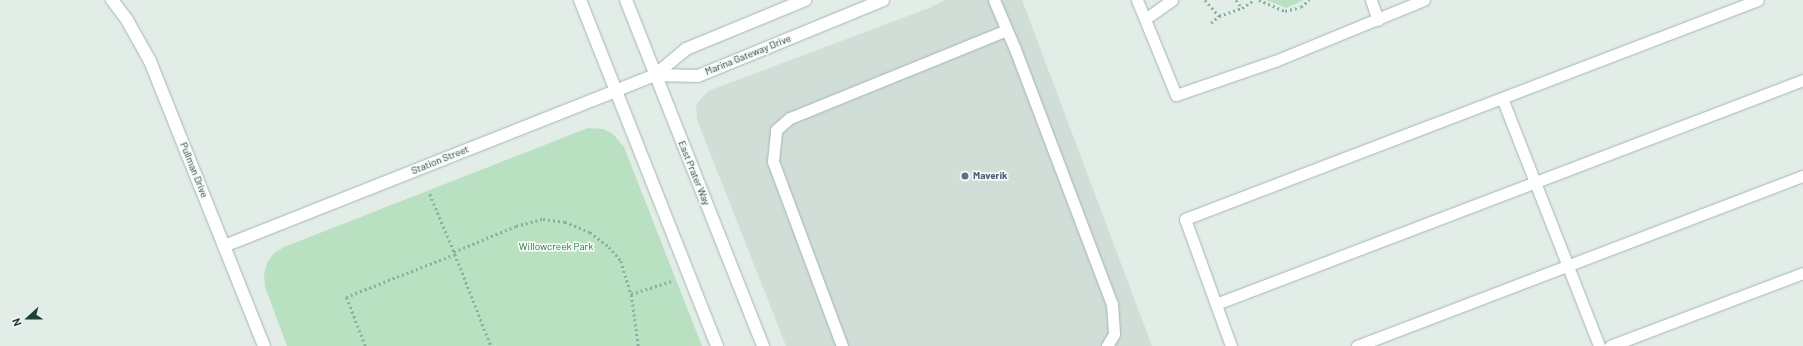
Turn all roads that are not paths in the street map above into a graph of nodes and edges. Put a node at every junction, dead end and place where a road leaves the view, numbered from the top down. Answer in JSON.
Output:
{"nodes":[{"id":1,"x":112,"y":0,"type":"edge"},
{"id":2,"x":580,"y":0,"type":"edge"},
{"id":3,"x":626,"y":0,"type":"edge"},
{"id":4,"x":805,"y":0,"type":"edge"},
{"id":5,"x":883,"y":0,"type":"edge"},
{"id":6,"x":994,"y":0,"type":"edge"},
{"id":7,"x":1137,"y":0,"type":"edge"},
{"id":8,"x":1172,"y":0,"type":"edge"},
{"id":9,"x":1371,"y":0,"type":"edge"},
{"id":10,"x":1424,"y":0,"type":"edge"},
{"id":11,"x":1758,"y":0,"type":"edge"},
{"id":12,"x":1145,"y":19,"type":"junction"},
{"id":13,"x":1378,"y":20,"type":"junction"},
{"id":14,"x":1007,"y":30,"type":"junction"},
{"id":15,"x":655,"y":75,"type":"junction"},
{"id":16,"x":1803,"y":80,"type":"edge"},
{"id":17,"x":615,"y":91,"type":"junction"},
{"id":18,"x":1502,"y":98,"type":"junction"},
{"id":19,"x":1803,"y":176,"type":"edge"},
{"id":20,"x":1535,"y":183,"type":"junction"},
{"id":21,"x":224,"y":246,"type":"junction"},
{"id":22,"x":1568,"y":266,"type":"junction"},
{"id":23,"x":1803,"y":273,"type":"edge"},
{"id":24,"x":1216,"y":304,"type":"junction"},
{"id":25,"x":264,"y":346,"type":"edge"},
{"id":26,"x":717,"y":346,"type":"edge"},
{"id":27,"x":763,"y":346,"type":"edge"},
{"id":28,"x":842,"y":346,"type":"edge"},
{"id":29,"x":1107,"y":346,"type":"edge"},
{"id":30,"x":1231,"y":346,"type":"edge"},
{"id":31,"x":1357,"y":346,"type":"edge"},
{"id":32,"x":1599,"y":346,"type":"edge"},
{"id":33,"x":1610,"y":346,"type":"edge"}],
"edges":[{"from":1,"to":21,"type":"street","name":"Pullman Drive"},
{"from":2,"to":17,"type":"street"},
{"from":3,"to":15,"type":"street","name":"East Prater Way"},
{"from":4,"to":15,"type":"street"},
{"from":5,"to":15,"type":"street","name":"Marina Gateway Drive"},
{"from":6,"to":14,"type":"lane"},
{"from":7,"to":12,"type":"lane"},
{"from":8,"to":12,"type":"lane"},
{"from":9,"to":13,"type":"lane"},
{"from":10,"to":13,"type":"lane"},
{"from":11,"to":18,"type":"lane"},
{"from":12,"to":13,"type":"lane"},
{"from":14,"to":28,"type":"lane"},
{"from":14,"to":29,"type":"lane"},
{"from":15,"to":17,"type":"street","name":"Station Street"},
{"from":15,"to":27,"type":"street","name":"East Prater Way"},
{"from":16,"to":20,"type":"lane"},
{"from":17,"to":21,"type":"street","name":"Station Street"},
{"from":17,"to":26,"type":"street"},
{"from":18,"to":20,"type":"lane"},
{"from":18,"to":24,"type":"lane"},
{"from":19,"to":22,"type":"lane"},
{"from":20,"to":22,"type":"lane"},
{"from":20,"to":24,"type":"lane"},
{"from":21,"to":25,"type":"street","name":"Pullman Drive"},
{"from":22,"to":31,"type":"lane"},
{"from":22,"to":32,"type":"lane"},
{"from":23,"to":33,"type":"lane"},
{"from":24,"to":30,"type":"lane"}]}
